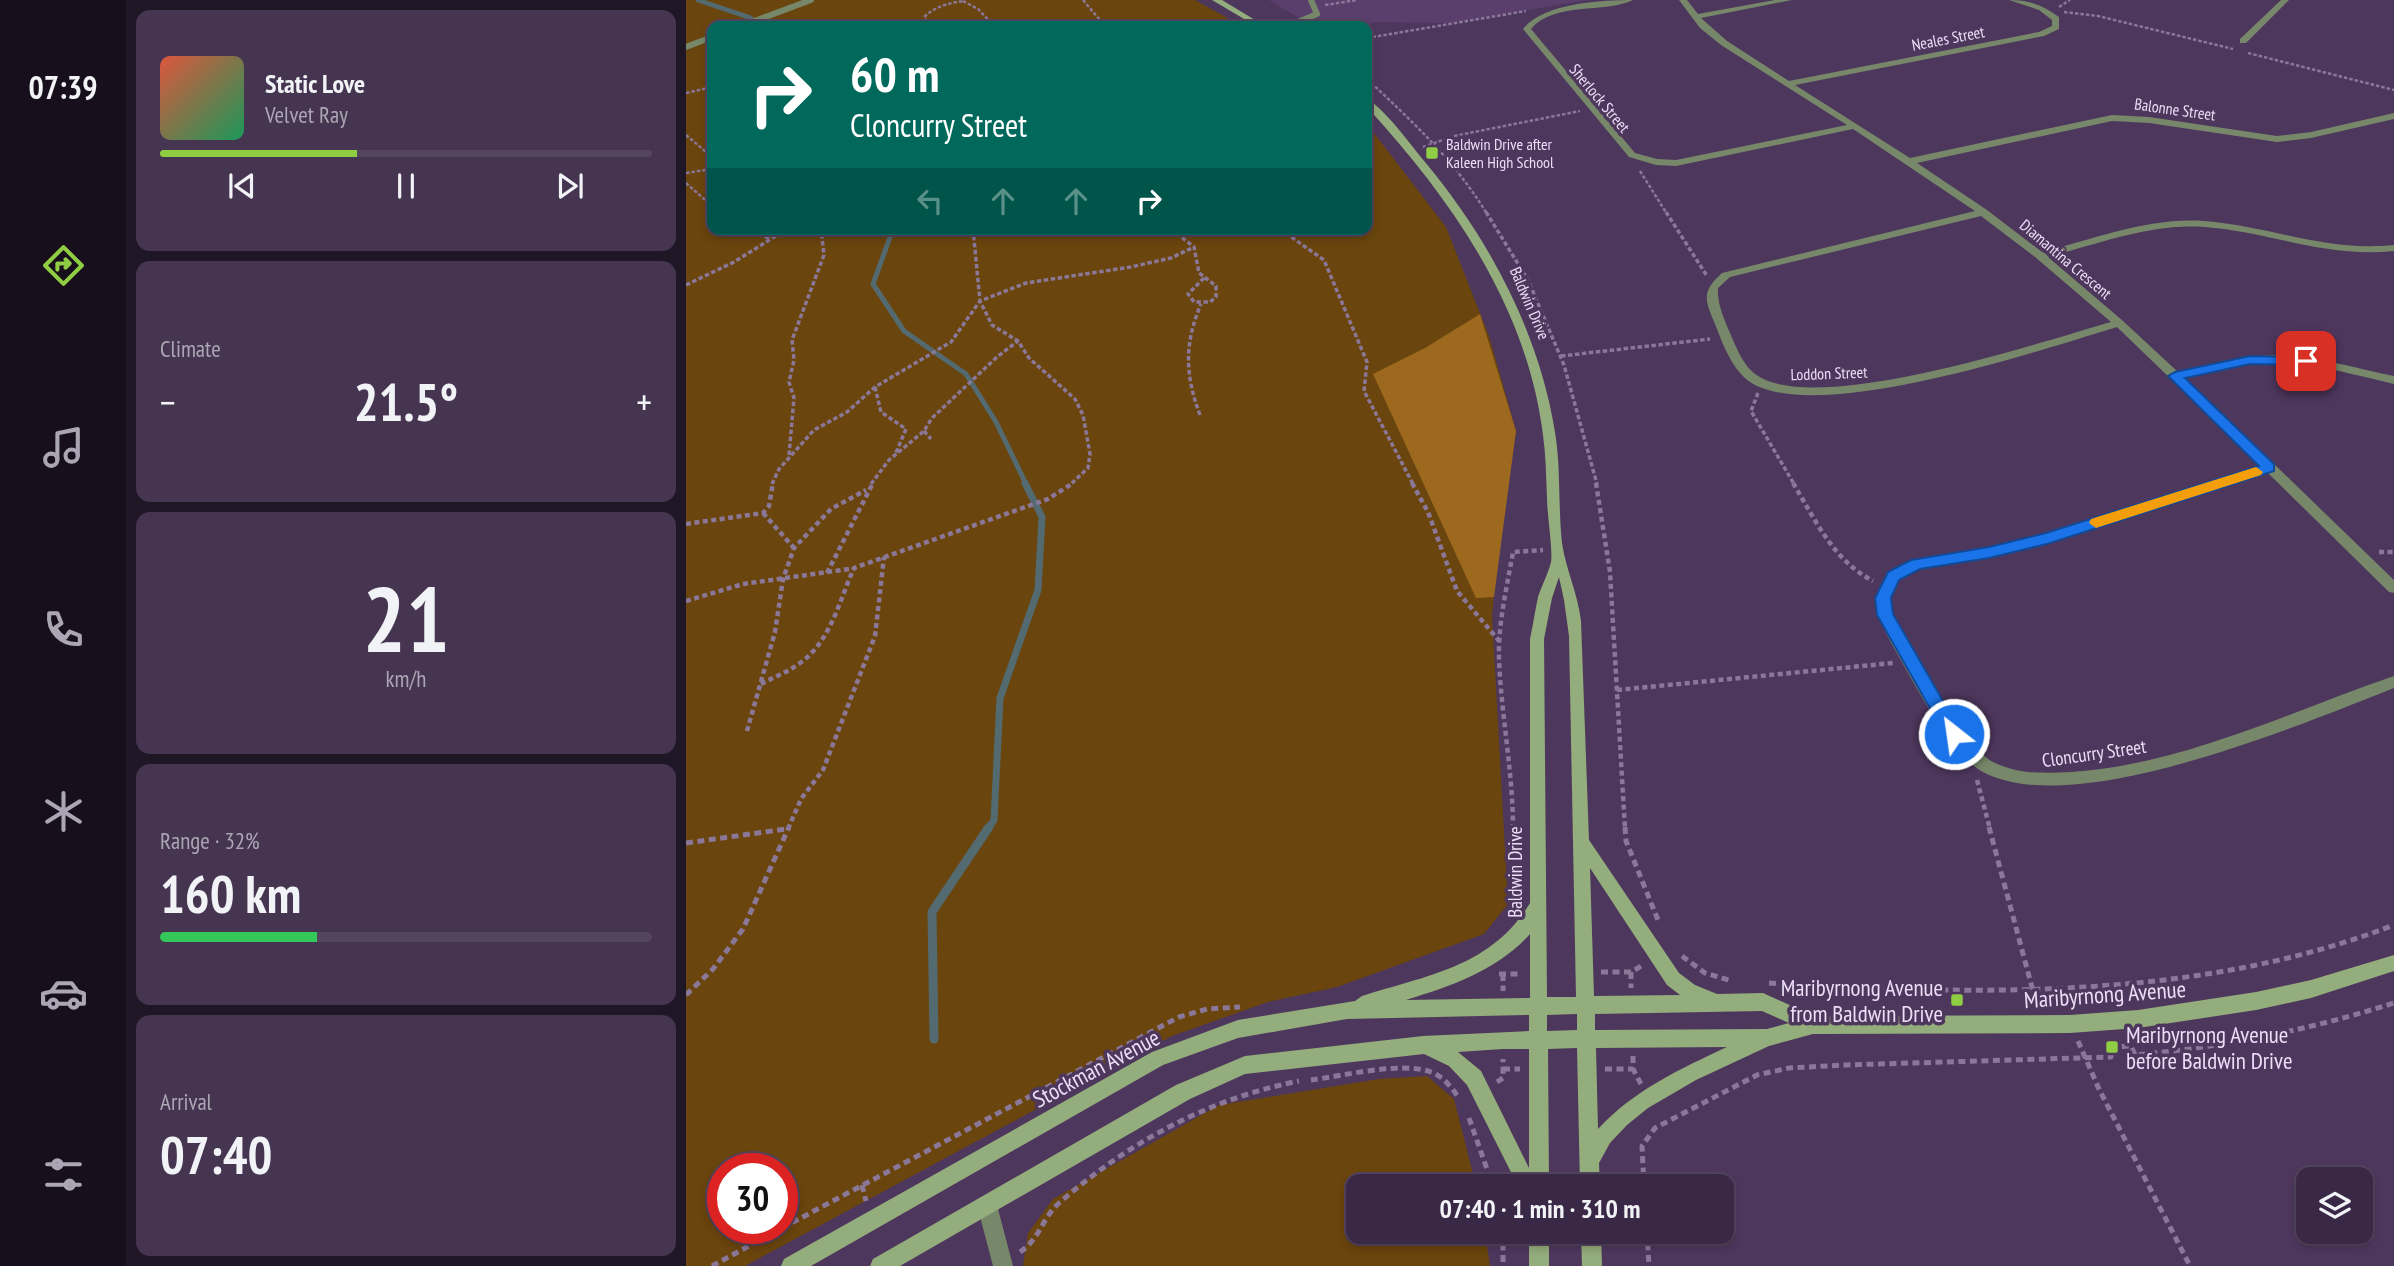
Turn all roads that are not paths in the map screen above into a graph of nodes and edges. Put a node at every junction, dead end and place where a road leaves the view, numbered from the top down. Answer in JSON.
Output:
{"nodes":[{"id":1,"x":811,"y":0,"type":"edge"},
{"id":2,"x":1216,"y":0,"type":"edge"},
{"id":3,"x":1629,"y":0,"type":"edge"},
{"id":4,"x":1683,"y":0,"type":"edge"},
{"id":5,"x":1788,"y":0,"type":"edge"},
{"id":6,"x":2013,"y":0,"type":"edge"},
{"id":7,"x":2285,"y":0,"type":"edge"},
{"id":8,"x":1313,"y":4,"type":"edge"},
{"id":9,"x":1695,"y":17,"type":"junction"},
{"id":10,"x":754,"y":21,"type":"edge"},
{"id":11,"x":1252,"y":21,"type":"edge"},
{"id":12,"x":1301,"y":21,"type":"edge"},
{"id":13,"x":707,"y":39,"type":"edge"},
{"id":14,"x":2243,"y":41,"type":"dead end"},
{"id":15,"x":686,"y":47,"type":"edge"},
{"id":16,"x":1788,"y":84,"type":"junction"},
{"id":17,"x":1372,"y":107,"type":"edge"},
{"id":18,"x":2394,"y":116,"type":"edge"},
{"id":19,"x":1856,"y":126,"type":"junction"},
{"id":20,"x":1911,"y":161,"type":"junction"},
{"id":21,"x":1984,"y":212,"type":"junction"},
{"id":22,"x":2394,"y":248,"type":"edge"},
{"id":23,"x":2040,"y":256,"type":"junction"},
{"id":24,"x":2119,"y":323,"type":"junction"},
{"id":25,"x":2175,"y":376,"type":"junction"},
{"id":26,"x":2394,"y":380,"type":"edge"},
{"id":27,"x":2269,"y":468,"type":"junction"},
{"id":28,"x":1558,"y":554,"type":"junction"},
{"id":29,"x":2394,"y":568,"type":"edge"},
{"id":30,"x":2378,"y":573,"type":"junction"},
{"id":31,"x":2394,"y":588,"type":"edge"},
{"id":32,"x":2394,"y":682,"type":"edge"},
{"id":33,"x":1583,"y":844,"type":"junction"},
{"id":34,"x":1538,"y":903,"type":"junction"},
{"id":35,"x":2394,"y":963,"type":"edge"},
{"id":36,"x":1739,"y":1003,"type":"junction"},
{"id":37,"x":1586,"y":1006,"type":"junction"},
{"id":38,"x":1539,"y":1007,"type":"junction"},
{"id":39,"x":1347,"y":1010,"type":"junction"},
{"id":40,"x":1813,"y":1025,"type":"junction"},
{"id":41,"x":1767,"y":1038,"type":"junction"},
{"id":42,"x":1586,"y":1039,"type":"junction"},
{"id":43,"x":1538,"y":1040,"type":"junction"},
{"id":44,"x":1423,"y":1045,"type":"junction"},
{"id":45,"x":1590,"y":1161,"type":"junction"},
{"id":46,"x":1522,"y":1174,"type":"edge"},
{"id":47,"x":1539,"y":1174,"type":"edge"},
{"id":48,"x":1590,"y":1174,"type":"edge"},
{"id":49,"x":987,"y":1205,"type":"junction"},
{"id":50,"x":1539,"y":1244,"type":"edge"},
{"id":51,"x":1591,"y":1244,"type":"edge"},
{"id":52,"x":1003,"y":1264,"type":"edge"},
{"id":53,"x":791,"y":1266,"type":"edge"},
{"id":54,"x":880,"y":1266,"type":"edge"},
{"id":55,"x":1539,"y":1266,"type":"edge"},
{"id":56,"x":1592,"y":1266,"type":"edge"}],
"edges":[{"from":1,"to":10,"type":"lane"},
{"from":2,"to":11,"type":"main road"},
{"from":3,"to":19,"type":"street","name":"Sherlock Street"},
{"from":4,"to":9,"type":"street","name":"Diamantina Crescent"},
{"from":5,"to":9,"type":"street"},
{"from":6,"to":16,"type":"street","name":"Neales Street"},
{"from":7,"to":14,"type":"street"},
{"from":8,"to":12,"type":"lane"},
{"from":9,"to":16,"type":"street","name":"Diamantina Crescent"},
{"from":13,"to":15,"type":"lane"},
{"from":16,"to":19,"type":"street","name":"Diamantina Crescent"},
{"from":17,"to":28,"type":"main road","name":"Baldwin Drive"},
{"from":18,"to":20,"type":"street","name":"Balonne Street"},
{"from":19,"to":20,"type":"street","name":"Diamantina Crescent"},
{"from":20,"to":21,"type":"street","name":"Diamantina Crescent"},
{"from":21,"to":23,"type":"street","name":"Diamantina Crescent"},
{"from":21,"to":24,"type":"street","name":"Loddon Street"},
{"from":22,"to":23,"type":"street"},
{"from":23,"to":24,"type":"street","name":"Diamantina Crescent"},
{"from":24,"to":25,"type":"street","name":"Diamantina Crescent"},
{"from":25,"to":26,"type":"street"},
{"from":25,"to":27,"type":"street","name":"Diamantina Crescent"},
{"from":27,"to":30,"type":"street","name":"Diamantina Crescent"},
{"from":27,"to":32,"type":"street","name":"Cloncurry Street"},
{"from":28,"to":33,"type":"main road","name":"Baldwin Drive"},
{"from":28,"to":34,"type":"main road","name":"Baldwin Drive"},
{"from":29,"to":30,"type":"street"},
{"from":30,"to":31,"type":"street","name":"Diamantina Crescent"},
{"from":33,"to":36,"type":"main road"},
{"from":33,"to":37,"type":"main road","name":"Baldwin Drive"},
{"from":34,"to":38,"type":"main road","name":"Baldwin Drive"},
{"from":34,"to":39,"type":"main road"},
{"from":35,"to":40,"type":"main road","name":"Maribyrnong Avenue"},
{"from":36,"to":37,"type":"main road","name":"Maribyrnong Avenue"},
{"from":36,"to":40,"type":"main road","name":"Maribyrnong Avenue"},
{"from":37,"to":38,"type":"main road","name":"Maribyrnong Avenue"},
{"from":37,"to":42,"type":"main road","name":"Baldwin Drive"},
{"from":38,"to":39,"type":"main road","name":"Stockman Avenue"},
{"from":38,"to":43,"type":"main road","name":"Baldwin Drive"},
{"from":39,"to":53,"type":"main road","name":"Stockman Avenue"},
{"from":40,"to":41,"type":"main road","name":"Maribyrnong Avenue"},
{"from":41,"to":42,"type":"main road","name":"Maribyrnong Avenue"},
{"from":41,"to":45,"type":"main road"},
{"from":42,"to":43,"type":"main road","name":"Maribyrnong Avenue"},
{"from":42,"to":45,"type":"main road","name":"Baldwin Drive"},
{"from":43,"to":44,"type":"main road"},
{"from":43,"to":47,"type":"main road","name":"Baldwin Drive"},
{"from":44,"to":46,"type":"main road"},
{"from":44,"to":49,"type":"main road"},
{"from":45,"to":48,"type":"main road","name":"Baldwin Drive"},
{"from":49,"to":52,"type":"street"},
{"from":49,"to":54,"type":"main road"},
{"from":50,"to":55,"type":"main road"},
{"from":51,"to":56,"type":"main road"}]}
